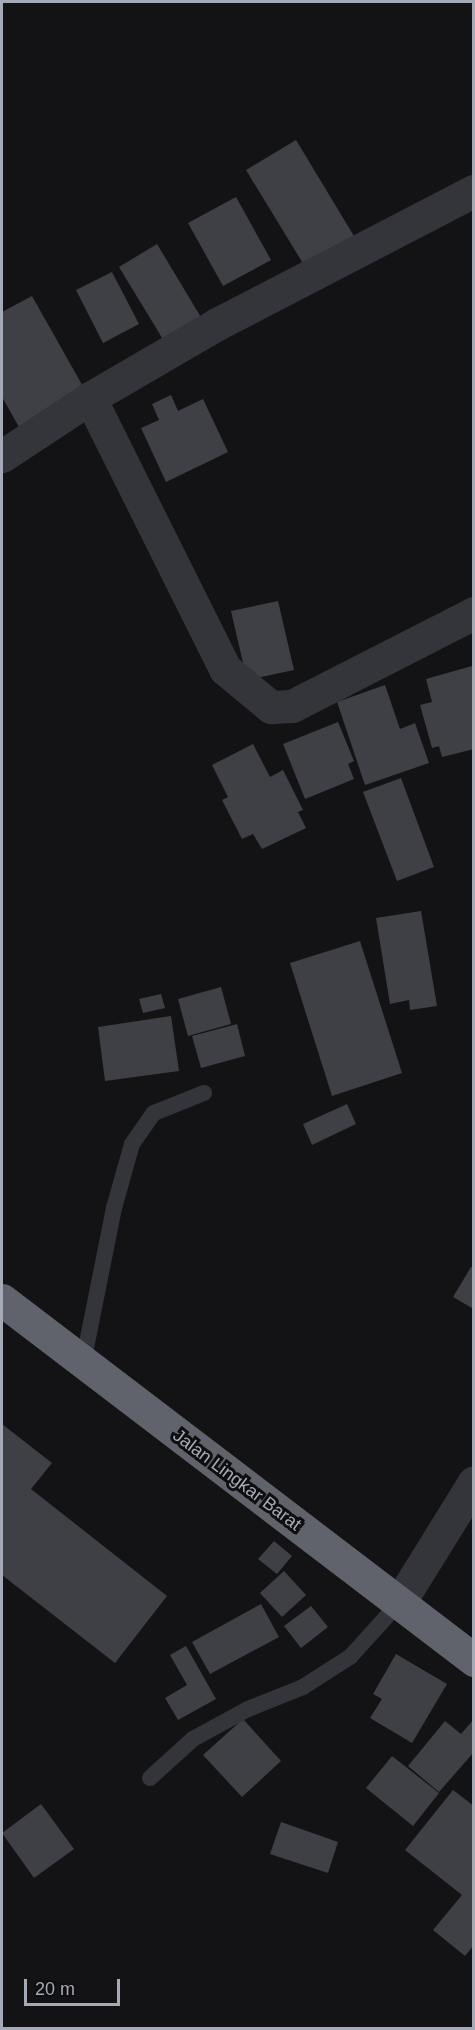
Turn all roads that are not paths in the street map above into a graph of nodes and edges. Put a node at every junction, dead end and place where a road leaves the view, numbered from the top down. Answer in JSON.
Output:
{"nodes":[{"id":1,"x":473,"y":193,"type":"edge"},
{"id":2,"x":90,"y":398,"type":"junction"},
{"id":3,"x":2,"y":456,"type":"edge"},
{"id":4,"x":474,"y":613,"type":"edge"},
{"id":5,"x":204,"y":1093,"type":"dead end"},
{"id":6,"x":2,"y":1300,"type":"edge"},
{"id":7,"x":83,"y":1363,"type":"junction"},
{"id":8,"x":474,"y":1482,"type":"edge"},
{"id":9,"x":399,"y":1603,"type":"junction"},
{"id":10,"x":474,"y":1660,"type":"edge"},
{"id":11,"x":150,"y":1778,"type":"dead end"}],
"edges":[{"from":1,"to":2,"type":"street"},
{"from":2,"to":3,"type":"street"},
{"from":2,"to":4,"type":"street"},
{"from":5,"to":7,"type":"lane"},
{"from":6,"to":7,"type":"highway","name":"Jalan Lingkar Barat"},
{"from":7,"to":9,"type":"highway","name":"Jalan Lingkar Barat"},
{"from":8,"to":9,"type":"street"},
{"from":9,"to":10,"type":"highway","name":"Jalan Lingkar Barat"},
{"from":9,"to":11,"type":"lane"}]}
